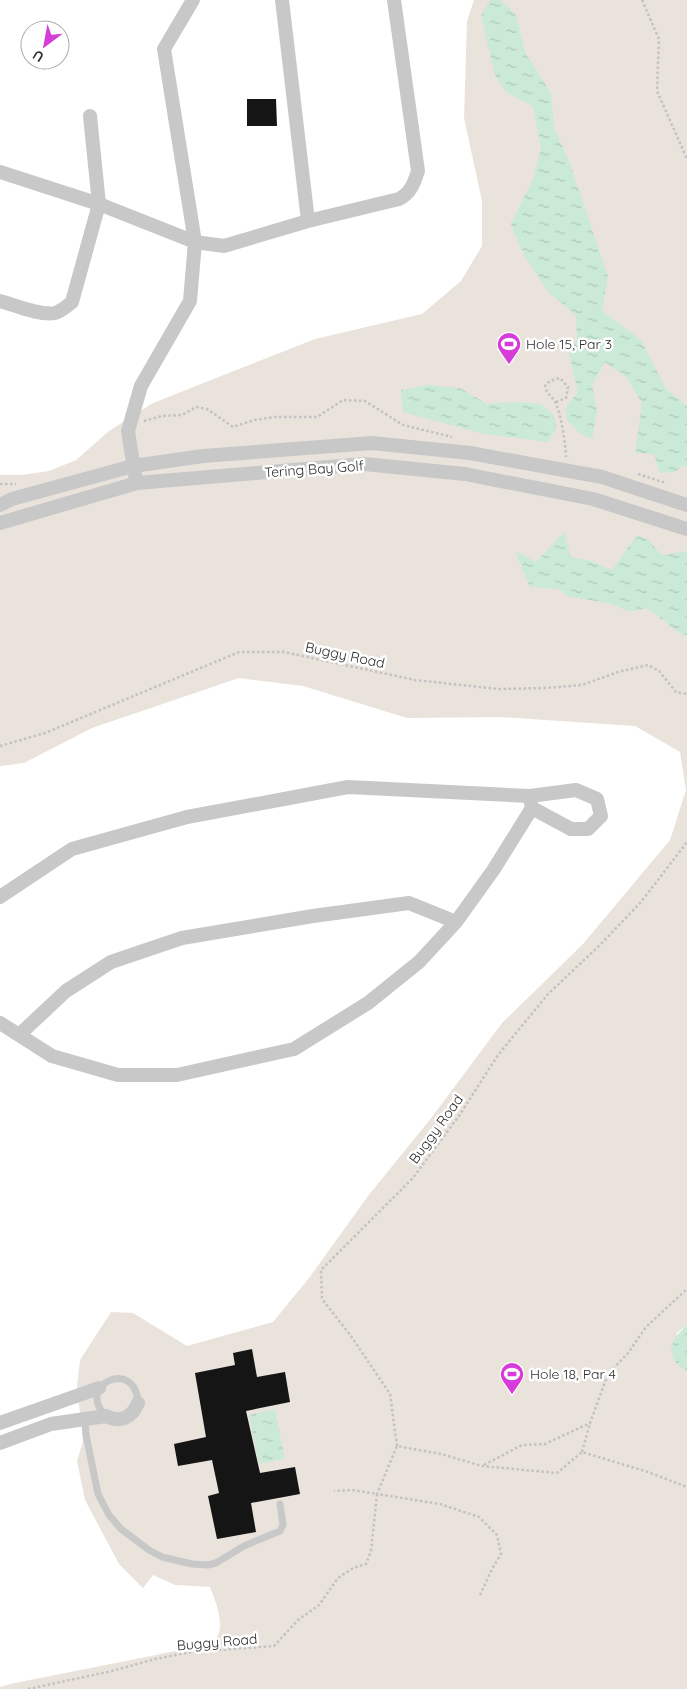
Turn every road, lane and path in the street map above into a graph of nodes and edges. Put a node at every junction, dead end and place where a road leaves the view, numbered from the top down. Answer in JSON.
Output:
{"nodes":[{"id":1,"x":192,"y":0,"type":"edge"},
{"id":2,"x":282,"y":0,"type":"edge"},
{"id":3,"x":394,"y":0,"type":"edge"},
{"id":4,"x":642,"y":0,"type":"edge"},
{"id":5,"x":90,"y":116,"type":"dead end"},
{"id":6,"x":687,"y":160,"type":"edge"},
{"id":7,"x":0,"y":172,"type":"edge"},
{"id":8,"x":99,"y":204,"type":"junction"},
{"id":9,"x":308,"y":221,"type":"junction"},
{"id":10,"x":195,"y":242,"type":"junction"},
{"id":11,"x":0,"y":301,"type":"edge"},
{"id":12,"x":556,"y":402,"type":"junction"},
{"id":13,"x":130,"y":425,"type":"junction"},
{"id":14,"x":459,"y":438,"type":"dead end"},
{"id":15,"x":566,"y":457,"type":"dead end"},
{"id":16,"x":133,"y":466,"type":"junction"},
{"id":17,"x":137,"y":483,"type":"junction"},
{"id":18,"x":0,"y":484,"type":"edge"},
{"id":19,"x":18,"y":484,"type":"dead end"},
{"id":20,"x":0,"y":505,"type":"edge"},
{"id":21,"x":687,"y":505,"type":"edge"},
{"id":22,"x":0,"y":522,"type":"edge"},
{"id":23,"x":687,"y":529,"type":"edge"},
{"id":24,"x":687,"y":694,"type":"edge"},
{"id":25,"x":0,"y":746,"type":"edge"},
{"id":26,"x":687,"y":842,"type":"edge"},
{"id":27,"x":0,"y":897,"type":"edge"},
{"id":28,"x":456,"y":922,"type":"junction"},
{"id":29,"x":0,"y":1023,"type":"edge"},
{"id":30,"x":19,"y":1035,"type":"junction"},
{"id":31,"x":687,"y":1289,"type":"edge"},
{"id":32,"x":99,"y":1388,"type":"junction"},
{"id":33,"x":138,"y":1403,"type":"joint"},
{"id":34,"x":106,"y":1416,"type":"junction"},
{"id":35,"x":84,"y":1419,"type":"junction"},
{"id":36,"x":0,"y":1423,"type":"edge"},
{"id":37,"x":590,"y":1423,"type":"junction"},
{"id":38,"x":0,"y":1444,"type":"edge"},
{"id":39,"x":397,"y":1446,"type":"junction"},
{"id":40,"x":582,"y":1452,"type":"junction"},
{"id":41,"x":482,"y":1466,"type":"junction"},
{"id":42,"x":687,"y":1487,"type":"edge"},
{"id":43,"x":334,"y":1491,"type":"dead end"},
{"id":44,"x":376,"y":1494,"type":"junction"},
{"id":45,"x":280,"y":1504,"type":"dead end"},
{"id":46,"x":480,"y":1595,"type":"dead end"},
{"id":47,"x":28,"y":1689,"type":"edge"}],
"edges":[{"from":1,"to":10,"type":"street"},
{"from":2,"to":9,"type":"street"},
{"from":3,"to":9,"type":"street"},
{"from":4,"to":6,"type":"path"},
{"from":5,"to":8,"type":"street"},
{"from":7,"to":8,"type":"street"},
{"from":8,"to":10,"type":"street"},
{"from":8,"to":11,"type":"street"},
{"from":9,"to":10,"type":"street"},
{"from":10,"to":13,"type":"street"},
{"from":12,"to":12,"type":"path"},
{"from":12,"to":15,"type":"path"},
{"from":13,"to":14,"type":"path"},
{"from":13,"to":16,"type":"street"},
{"from":16,"to":17,"type":"street"},
{"from":16,"to":20,"type":"street","name":"Tering Bay Golf"},
{"from":16,"to":21,"type":"street","name":"Tering Bay Golf"},
{"from":17,"to":22,"type":"street","name":"Tering Bay Golf"},
{"from":17,"to":23,"type":"street","name":"Tering Bay Golf"},
{"from":18,"to":19,"type":"path"},
{"from":24,"to":25,"type":"path","name":"Buggy Road"},
{"from":26,"to":39,"type":"path","name":"Buggy Road"},
{"from":27,"to":28,"type":"street"},
{"from":28,"to":30,"type":"street"},
{"from":28,"to":30,"type":"street"},
{"from":29,"to":30,"type":"street"},
{"from":31,"to":37,"type":"path"},
{"from":32,"to":33,"type":"lane"},
{"from":32,"to":34,"type":"lane"},
{"from":32,"to":36,"type":"street"},
{"from":33,"to":34,"type":"street"},
{"from":34,"to":35,"type":"street"},
{"from":35,"to":38,"type":"street"},
{"from":35,"to":45,"type":"lane"},
{"from":37,"to":40,"type":"path"},
{"from":37,"to":41,"type":"path"},
{"from":39,"to":41,"type":"path"},
{"from":39,"to":44,"type":"path","name":"Buggy Road"},
{"from":40,"to":41,"type":"path"},
{"from":40,"to":42,"type":"path"},
{"from":43,"to":44,"type":"path"},
{"from":44,"to":46,"type":"path"},
{"from":44,"to":47,"type":"path","name":"Buggy Road"}]}
